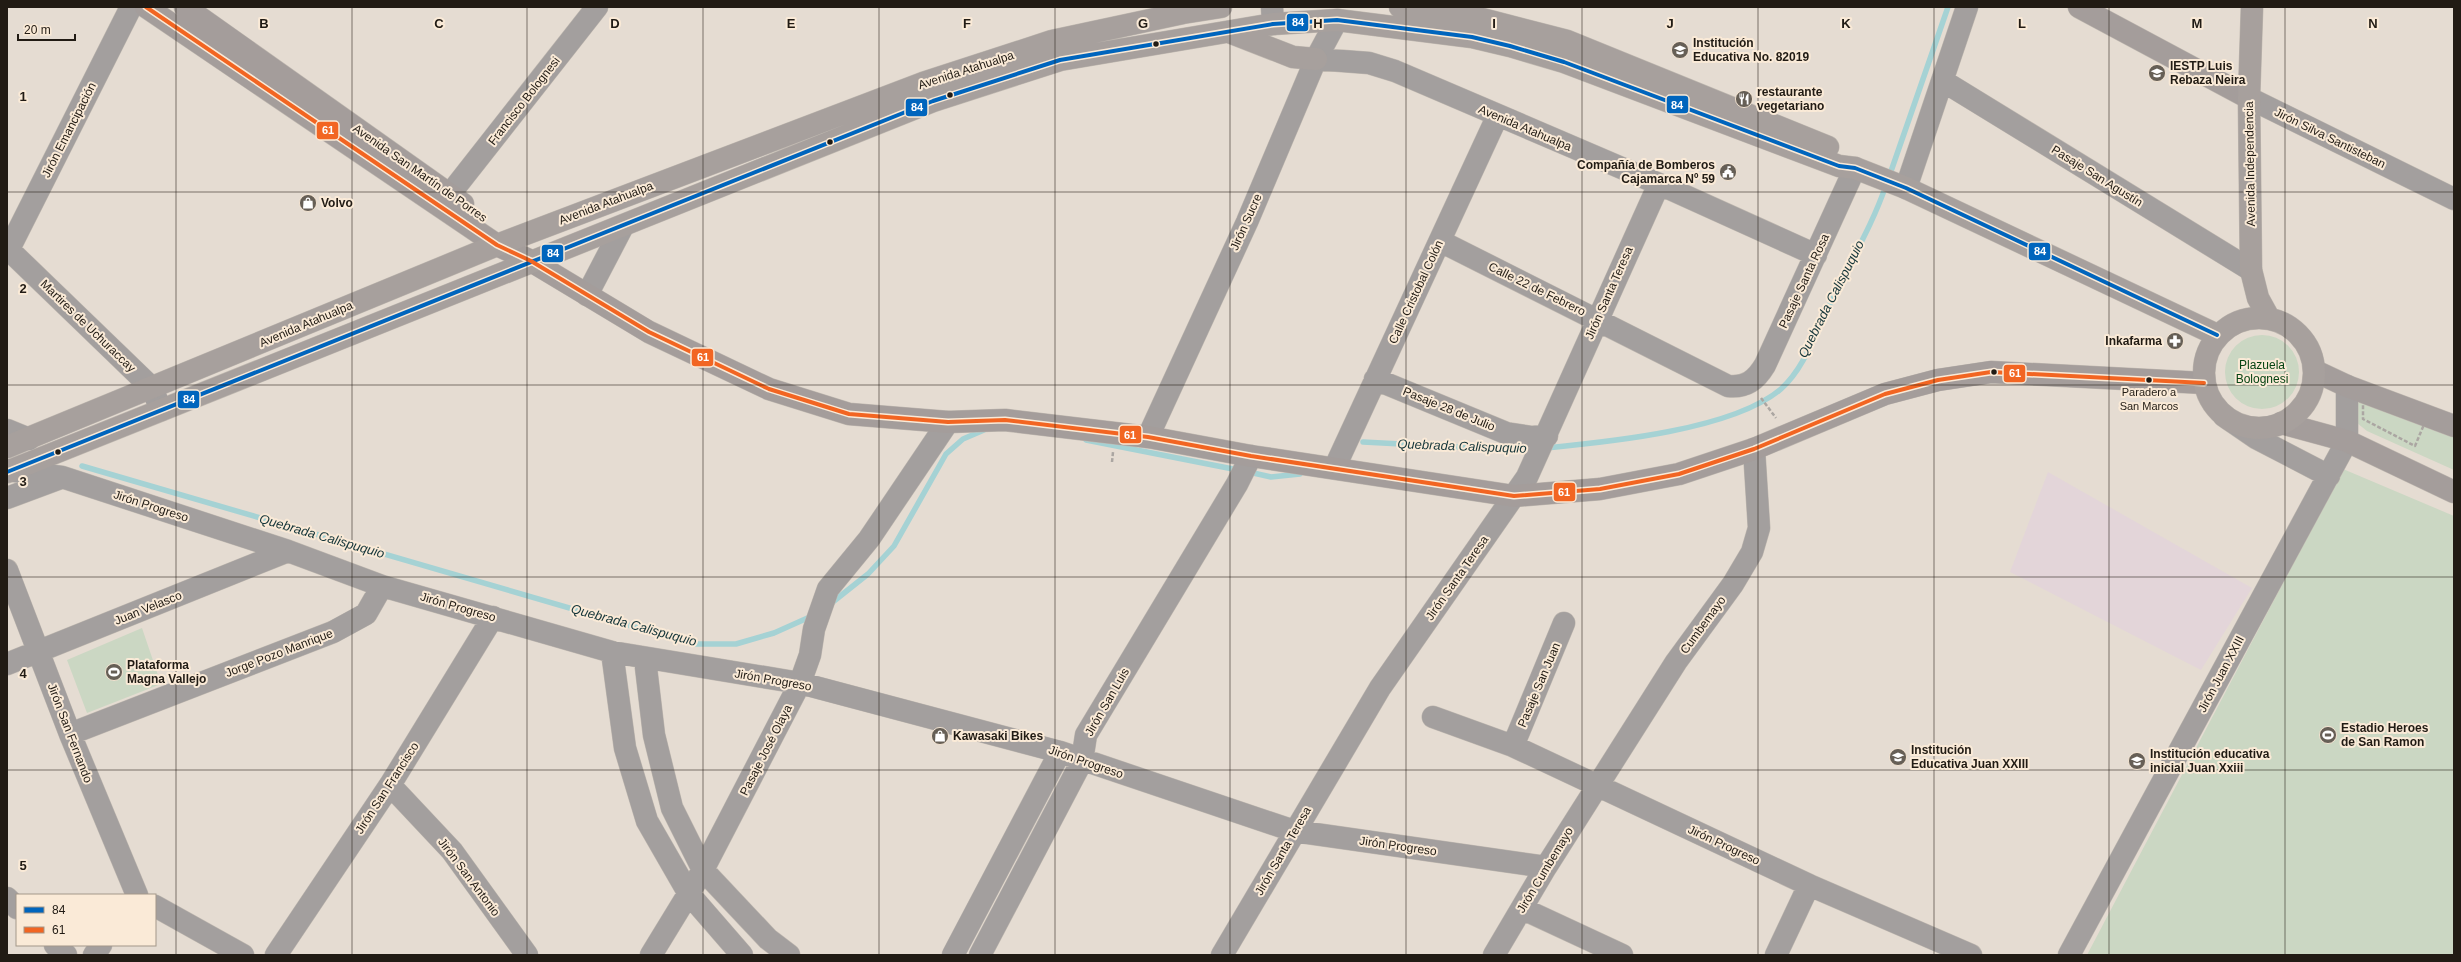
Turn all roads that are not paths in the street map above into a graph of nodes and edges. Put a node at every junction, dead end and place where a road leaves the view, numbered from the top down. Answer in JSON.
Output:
{"nodes":[{"id":1,"x":131,"y":7,"type":"edge"},
{"id":2,"x":146,"y":7,"type":"edge"},
{"id":3,"x":185,"y":7,"type":"edge"},
{"id":4,"x":597,"y":7,"type":"edge"},
{"id":5,"x":1221,"y":7,"type":"edge"},
{"id":6,"x":1400,"y":7,"type":"edge"},
{"id":7,"x":1967,"y":7,"type":"edge"},
{"id":8,"x":2079,"y":7,"type":"edge"},
{"id":9,"x":2252,"y":7,"type":"edge"},
{"id":10,"x":1340,"y":14,"type":"edge"},
{"id":11,"x":1273,"y":15,"type":"edge"},
{"id":12,"x":1229,"y":32,"type":"junction"},
{"id":13,"x":1316,"y":60,"type":"junction"},
{"id":14,"x":1943,"y":81,"type":"junction"},
{"id":15,"x":2249,"y":98,"type":"junction"},
{"id":16,"x":1497,"y":117,"type":"junction"},
{"id":17,"x":1855,"y":168,"type":"junction"},
{"id":18,"x":1659,"y":184,"type":"junction"},
{"id":19,"x":1904,"y":187,"type":"junction"},
{"id":20,"x":450,"y":194,"type":"junction"},
{"id":21,"x":2454,"y":199,"type":"edge"},
{"id":22,"x":623,"y":226,"type":"junction"},
{"id":23,"x":506,"y":241,"type":"junction"},
{"id":24,"x":1440,"y":241,"type":"junction"},
{"id":25,"x":8,"y":250,"type":"edge"},
{"id":26,"x":1816,"y":255,"type":"junction"},
{"id":27,"x":532,"y":261,"type":"junction"},
{"id":28,"x":2251,"y":270,"type":"junction"},
{"id":29,"x":587,"y":295,"type":"junction"},
{"id":30,"x":2269,"y":318,"type":"junction"},
{"id":31,"x":1597,"y":319,"type":"junction"},
{"id":32,"x":2217,"y":335,"type":"junction"},
{"id":33,"x":2315,"y":371,"type":"junction"},
{"id":34,"x":1375,"y":379,"type":"junction"},
{"id":35,"x":2204,"y":383,"type":"junction"},
{"id":36,"x":2347,"y":386,"type":"junction"},
{"id":37,"x":152,"y":388,"type":"junction"},
{"id":38,"x":1750,"y":390,"type":"joint"},
{"id":39,"x":161,"y":410,"type":"junction"},
{"id":40,"x":2224,"y":416,"type":"junction"},
{"id":41,"x":948,"y":422,"type":"junction"},
{"id":42,"x":2281,"y":423,"type":"junction"},
{"id":43,"x":2454,"y":426,"type":"edge"},
{"id":44,"x":7,"y":430,"type":"edge"},
{"id":45,"x":1148,"y":437,"type":"junction"},
{"id":46,"x":1547,"y":437,"type":"junction"},
{"id":47,"x":29,"y":439,"type":"junction"},
{"id":48,"x":2347,"y":441,"type":"junction"},
{"id":49,"x":7,"y":447,"type":"edge"},
{"id":50,"x":1754,"y":449,"type":"junction"},
{"id":51,"x":1249,"y":460,"type":"junction"},
{"id":52,"x":1335,"y":467,"type":"junction"},
{"id":53,"x":8,"y":471,"type":"edge"},
{"id":54,"x":2329,"y":476,"type":"junction"},
{"id":55,"x":62,"y":477,"type":"junction"},
{"id":56,"x":2454,"y":492,"type":"edge"},
{"id":57,"x":1514,"y":496,"type":"junction"},
{"id":58,"x":7,"y":498,"type":"edge"},
{"id":59,"x":288,"y":551,"type":"junction"},
{"id":60,"x":7,"y":570,"type":"edge"},
{"id":61,"x":382,"y":586,"type":"junction"},
{"id":62,"x":493,"y":617,"type":"junction"},
{"id":63,"x":1564,"y":623,"type":"dead end"},
{"id":64,"x":39,"y":652,"type":"junction"},
{"id":65,"x":612,"y":652,"type":"junction"},
{"id":66,"x":645,"y":659,"type":"junction"},
{"id":67,"x":7,"y":664,"type":"edge"},
{"id":68,"x":800,"y":683,"type":"junction"},
{"id":69,"x":1433,"y":717,"type":"dead end"},
{"id":70,"x":70,"y":734,"type":"junction"},
{"id":71,"x":1513,"y":746,"type":"junction"},
{"id":72,"x":1060,"y":752,"type":"junction"},
{"id":73,"x":1082,"y":761,"type":"junction"},
{"id":74,"x":390,"y":785,"type":"junction"},
{"id":75,"x":1597,"y":786,"type":"junction"},
{"id":76,"x":1294,"y":831,"type":"junction"},
{"id":77,"x":1546,"y":867,"type":"junction"},
{"id":78,"x":703,"y":870,"type":"junction"},
{"id":79,"x":1809,"y":885,"type":"junction"},
{"id":80,"x":137,"y":894,"type":"edge"},
{"id":81,"x":688,"y":894,"type":"junction"},
{"id":82,"x":7,"y":898,"type":"edge"},
{"id":83,"x":16,"y":907,"type":"edge"},
{"id":84,"x":156,"y":907,"type":"edge"},
{"id":85,"x":1523,"y":909,"type":"junction"},
{"id":86,"x":56,"y":946,"type":"edge"},
{"id":87,"x":100,"y":946,"type":"edge"},
{"id":88,"x":66,"y":955,"type":"edge"},
{"id":89,"x":94,"y":955,"type":"edge"},
{"id":90,"x":243,"y":955,"type":"edge"},
{"id":91,"x":276,"y":955,"type":"edge"},
{"id":92,"x":527,"y":955,"type":"edge"},
{"id":93,"x":651,"y":955,"type":"edge"},
{"id":94,"x":742,"y":955,"type":"edge"},
{"id":95,"x":789,"y":955,"type":"edge"},
{"id":96,"x":953,"y":955,"type":"edge"},
{"id":97,"x":980,"y":955,"type":"edge"},
{"id":98,"x":1222,"y":955,"type":"edge"},
{"id":99,"x":1494,"y":955,"type":"edge"},
{"id":100,"x":1622,"y":955,"type":"edge"},
{"id":101,"x":1776,"y":955,"type":"edge"},
{"id":102,"x":1970,"y":955,"type":"edge"},
{"id":103,"x":2069,"y":955,"type":"edge"}],
"edges":[{"from":1,"to":25,"type":"street","name":"Jirón Emancipación"},
{"from":2,"to":23,"type":"street","name":"Avenida San Martín de Porres"},
{"from":3,"to":20,"type":"street","name":"Avenida San Martín de Porres"},
{"from":4,"to":20,"type":"street","name":"Francisco Bolognesi"},
{"from":5,"to":23,"type":"main road","name":"Avenida Atahualpa"},
{"from":6,"to":17,"type":"main road","name":"Avenida Atahualpa"},
{"from":7,"to":14,"type":"street"},
{"from":8,"to":15,"type":"street","name":"Jirón Silva Santisteban"},
{"from":9,"to":15,"type":"main road","name":"Avenida Independencia"},
{"from":10,"to":11,"type":"main road","name":"Avenida Atahualpa"},
{"from":10,"to":13,"type":"street","name":"Jirón Sucre"},
{"from":10,"to":17,"type":"main road","name":"Avenida Atahualpa"},
{"from":11,"to":12,"type":"main road","name":"Avenida Atahualpa"},
{"from":12,"to":13,"type":"main road"},
{"from":12,"to":22,"type":"main road","name":"Avenida Atahualpa"},
{"from":13,"to":16,"type":"street","name":"Avenida Atahualpa"},
{"from":13,"to":45,"type":"street","name":"Jirón Sucre"},
{"from":14,"to":19,"type":"street"},
{"from":14,"to":28,"type":"street","name":"Pasaje San Agustín"},
{"from":15,"to":21,"type":"street","name":"Jirón Silva Santisteban"},
{"from":15,"to":28,"type":"main road","name":"Avenida Independencia"},
{"from":16,"to":18,"type":"street","name":"Avenida Atahualpa"},
{"from":16,"to":24,"type":"street","name":"Calle Cristobal Colón"},
{"from":17,"to":19,"type":"main road","name":"Avenida Atahualpa"},
{"from":17,"to":26,"type":"street","name":"Pasaje Santa Rosa"},
{"from":18,"to":26,"type":"street","name":"Avenida Atahualpa"},
{"from":18,"to":31,"type":"street","name":"Jirón Santa Teresa"},
{"from":19,"to":32,"type":"main road","name":"Avenida Atahualpa"},
{"from":20,"to":23,"type":"street","name":"Avenida San Martín de Porres"},
{"from":22,"to":27,"type":"main road","name":"Avenida Atahualpa"},
{"from":22,"to":29,"type":"street"},
{"from":23,"to":27,"type":"street","name":"Avenida San Martín de Porres"},
{"from":23,"to":37,"type":"main road","name":"Avenida Atahualpa"},
{"from":24,"to":31,"type":"street","name":"Calle 22 de Febrero"},
{"from":24,"to":34,"type":"street","name":"Calle Cristobal Colón"},
{"from":25,"to":37,"type":"street","name":"Martires de Uchuraccay"},
{"from":26,"to":38,"type":"street","name":"Pasaje Santa Rosa"},
{"from":27,"to":29,"type":"street","name":"Avenida San Martín de Porres"},
{"from":27,"to":39,"type":"main road","name":"Avenida Atahualpa"},
{"from":28,"to":30,"type":"main road","name":"Avenida Independencia"},
{"from":29,"to":41,"type":"street","name":"Avenida San Martín de Porres"},
{"from":30,"to":32,"type":"main road"},
{"from":30,"to":33,"type":"main road"},
{"from":31,"to":38,"type":"street","name":"Calle 22 de Febrero"},
{"from":31,"to":46,"type":"street","name":"Jirón Santa Teresa"},
{"from":32,"to":35,"type":"main road"},
{"from":33,"to":36,"type":"street"},
{"from":33,"to":42,"type":"main road"},
{"from":34,"to":46,"type":"street","name":"Pasaje 28 de Julio"},
{"from":34,"to":52,"type":"street","name":"Calle Cristobal Colón"},
{"from":35,"to":40,"type":"main road"},
{"from":35,"to":50,"type":"street","name":"Avenida San Martín de Porres"},
{"from":36,"to":43,"type":"street"},
{"from":36,"to":48,"type":"street","name":"Jirón Juan XXIII"},
{"from":37,"to":39,"type":"street","name":"Martires de Uchuraccay"},
{"from":37,"to":47,"type":"main road","name":"Avenida Atahualpa"},
{"from":39,"to":53,"type":"main road","name":"Avenida Atahualpa"},
{"from":40,"to":42,"type":"main road"},
{"from":40,"to":54,"type":"street"},
{"from":41,"to":45,"type":"street","name":"Avenida San Martín de Porres"},
{"from":41,"to":68,"type":"street","name":"Pasaje José Olaya"},
{"from":42,"to":48,"type":"street"},
{"from":44,"to":47,"type":"street"},
{"from":45,"to":51,"type":"street","name":"Avenida San Martín de Porres"},
{"from":46,"to":57,"type":"street","name":"Jirón Santa Teresa"},
{"from":47,"to":49,"type":"main road","name":"Avenida Atahualpa"},
{"from":48,"to":54,"type":"street","name":"Jirón Juan XXIII"},
{"from":48,"to":56,"type":"street"},
{"from":50,"to":57,"type":"street","name":"Avenida San Martín de Porres"},
{"from":50,"to":75,"type":"street","name":"Cumbemayo"},
{"from":51,"to":52,"type":"street","name":"Avenida San Martín de Porres"},
{"from":51,"to":73,"type":"street","name":"Jirón San Luis"},
{"from":52,"to":57,"type":"street","name":"Avenida San Martín de Porres"},
{"from":53,"to":55,"type":"street","name":"Jirón Progreso"},
{"from":54,"to":103,"type":"street","name":"Jirón Juan XXIII"},
{"from":55,"to":58,"type":"street"},
{"from":55,"to":59,"type":"street","name":"Jirón Progreso"},
{"from":57,"to":76,"type":"street","name":"Jirón Santa Teresa"},
{"from":59,"to":61,"type":"street","name":"Jirón Progreso"},
{"from":59,"to":64,"type":"street","name":"Juan Velasco"},
{"from":60,"to":64,"type":"street","name":"Jirón San Fernando"},
{"from":61,"to":62,"type":"street","name":"Jirón Progreso"},
{"from":61,"to":70,"type":"street","name":"Jorge Pozo Manrique"},
{"from":62,"to":65,"type":"street","name":"Jirón Progreso"},
{"from":62,"to":74,"type":"street","name":"Jirón San Francisco"},
{"from":63,"to":71,"type":"street","name":"Pasaje San Juan"},
{"from":64,"to":67,"type":"street","name":"Juan Velasco"},
{"from":64,"to":70,"type":"street","name":"Jirón San Fernando"},
{"from":65,"to":66,"type":"street","name":"Jirón Progreso"},
{"from":65,"to":81,"type":"street"},
{"from":66,"to":68,"type":"street","name":"Jirón Progreso"},
{"from":66,"to":78,"type":"street"},
{"from":68,"to":72,"type":"street","name":"Jirón Progreso"},
{"from":68,"to":78,"type":"street","name":"Pasaje José Olaya"},
{"from":69,"to":71,"type":"street","name":"Jirón Progreso"},
{"from":70,"to":80,"type":"street","name":"Jirón San Fernando"},
{"from":71,"to":75,"type":"street","name":"Jirón Progreso"},
{"from":72,"to":73,"type":"street","name":"Jirón Progreso"},
{"from":72,"to":96,"type":"street"},
{"from":73,"to":76,"type":"street","name":"Jirón Progreso"},
{"from":73,"to":97,"type":"street","name":"Jirón San Luis"},
{"from":74,"to":91,"type":"street","name":"Jirón San Francisco"},
{"from":74,"to":92,"type":"street","name":"Jirón San Antonio"},
{"from":75,"to":77,"type":"street","name":"Jirón Cumbemayo"},
{"from":75,"to":79,"type":"street","name":"Jirón Progreso"},
{"from":76,"to":77,"type":"street","name":"Jirón Progreso"},
{"from":76,"to":98,"type":"street","name":"Jirón Santa Teresa"},
{"from":77,"to":85,"type":"street","name":"Jirón Cumbemayo"},
{"from":78,"to":81,"type":"street","name":"Pasaje José Olaya"},
{"from":78,"to":95,"type":"street"},
{"from":79,"to":101,"type":"street"},
{"from":79,"to":102,"type":"street","name":"Jirón Progreso"},
{"from":81,"to":93,"type":"street","name":"Pasaje José Olaya"},
{"from":81,"to":94,"type":"street"},
{"from":82,"to":83,"type":"street"},
{"from":84,"to":90,"type":"street"},
{"from":85,"to":99,"type":"street","name":"Jirón Cumbemayo"},
{"from":85,"to":100,"type":"street"},
{"from":86,"to":88,"type":"street"},
{"from":87,"to":89,"type":"street"}]}
